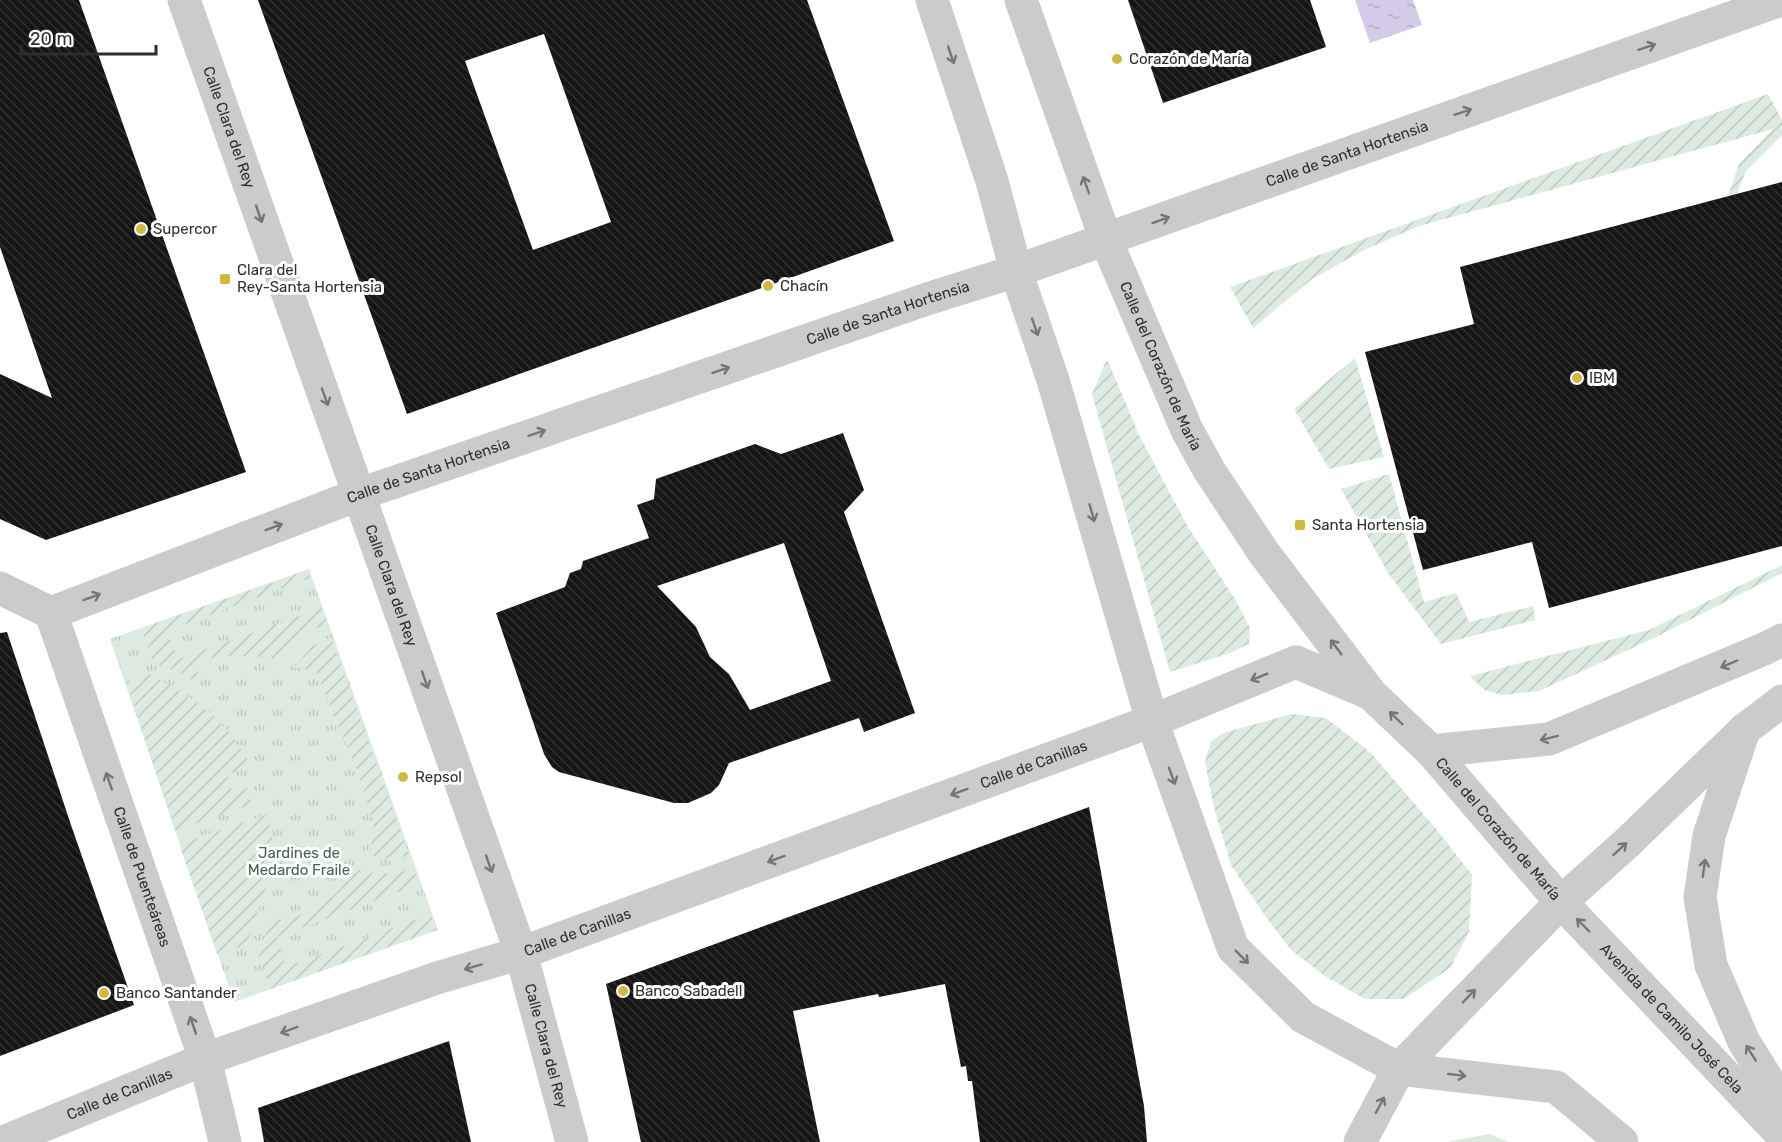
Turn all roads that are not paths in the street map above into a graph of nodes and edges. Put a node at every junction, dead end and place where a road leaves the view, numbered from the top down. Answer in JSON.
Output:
{"nodes":[{"id":1,"x":184,"y":0,"type":"edge"},
{"id":2,"x":932,"y":0,"type":"edge"},
{"id":3,"x":1021,"y":0,"type":"edge"},
{"id":4,"x":1781,"y":0,"type":"edge"},
{"id":5,"x":1106,"y":240,"type":"junction"},
{"id":6,"x":1016,"y":272,"type":"junction"},
{"id":7,"x":360,"y":494,"type":"junction"},
{"id":8,"x":0,"y":588,"type":"edge"},
{"id":9,"x":51,"y":613,"type":"junction"},
{"id":10,"x":1782,"y":640,"type":"edge"},
{"id":11,"x":1371,"y":694,"type":"junction"},
{"id":12,"x":1782,"y":701,"type":"edge"},
{"id":13,"x":1152,"y":721,"type":"junction"},
{"id":14,"x":1744,"y":730,"type":"junction"},
{"id":15,"x":1431,"y":751,"type":"junction"},
{"id":16,"x":1561,"y":902,"type":"junction"},
{"id":17,"x":521,"y":953,"type":"junction"},
{"id":18,"x":205,"y":1059,"type":"junction"},
{"id":19,"x":1399,"y":1069,"type":"junction"},
{"id":20,"x":1782,"y":1103,"type":"edge"},
{"id":21,"x":1782,"y":1135,"type":"edge"},
{"id":22,"x":3,"y":1142,"type":"edge"},
{"id":23,"x":225,"y":1142,"type":"edge"},
{"id":24,"x":572,"y":1142,"type":"edge"},
{"id":25,"x":1360,"y":1142,"type":"edge"},
{"id":26,"x":1622,"y":1142,"type":"edge"}],
"edges":[{"from":1,"to":7,"type":"street","name":"Calle Clara del Rey","one_way":true},
{"from":2,"to":6,"type":"street","one_way":true},
{"from":5,"to":3,"type":"street","name":"Calle del Corazón de María","one_way":true},
{"from":5,"to":4,"type":"street","name":"Calle de Santa Hortensia","one_way":true},
{"from":5,"to":6,"type":"street","name":"Calle de Santa Hortensia"},
{"from":11,"to":5,"type":"street","name":"Calle del Corazón de María","one_way":true},
{"from":7,"to":6,"type":"street","name":"Calle de Santa Hortensia","one_way":true},
{"from":6,"to":13,"type":"street","one_way":true},
{"from":9,"to":7,"type":"street","name":"Calle de Santa Hortensia","one_way":true},
{"from":7,"to":17,"type":"street","name":"Calle Clara del Rey","one_way":true},
{"from":8,"to":9,"type":"street"},
{"from":18,"to":9,"type":"street","name":"Calle de Puenteáreas","one_way":true},
{"from":10,"to":15,"type":"street","one_way":true},
{"from":11,"to":13,"type":"street","name":"Calle del Corazón de María","one_way":true},
{"from":15,"to":11,"type":"street","name":"Calle del Corazón de María","one_way":true},
{"from":12,"to":14,"type":"street"},
{"from":13,"to":17,"type":"street","name":"Calle de Canillas","one_way":true},
{"from":13,"to":19,"type":"street","one_way":true},
{"from":16,"to":14,"type":"street","one_way":true},
{"from":20,"to":14,"type":"street","one_way":true},
{"from":15,"to":16,"type":"street","name":"Calle del Corazón de María"},
{"from":19,"to":16,"type":"street","name":"Calle del Corazón de María","one_way":true},
{"from":21,"to":16,"type":"street","name":"Avenida de Camilo José Cela","one_way":true},
{"from":17,"to":18,"type":"street","name":"Calle de Canillas","one_way":true},
{"from":17,"to":24,"type":"street","name":"Calle Clara del Rey"},
{"from":18,"to":22,"type":"street","name":"Calle de Canillas"},
{"from":18,"to":23,"type":"street","name":"Calle de Puenteáreas"},
{"from":25,"to":19,"type":"street","name":"Calle del Corazón de María","one_way":true},
{"from":19,"to":26,"type":"street","one_way":true}]}
